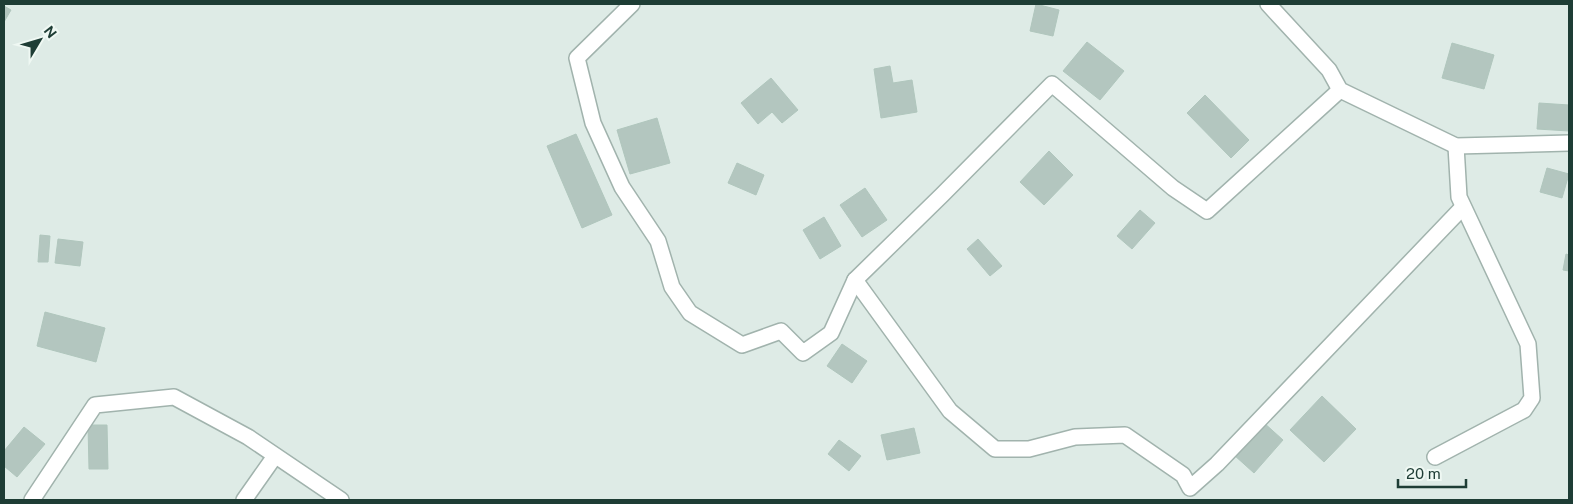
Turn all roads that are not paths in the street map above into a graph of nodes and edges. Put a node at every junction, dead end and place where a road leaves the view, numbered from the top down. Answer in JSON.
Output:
{"nodes":[{"id":1,"x":632,"y":4,"type":"edge"},
{"id":2,"x":1268,"y":4,"type":"edge"},
{"id":3,"x":1340,"y":90,"type":"junction"},
{"id":4,"x":1569,"y":143,"type":"edge"},
{"id":5,"x":1456,"y":146,"type":"junction"},
{"id":6,"x":1464,"y":207,"type":"junction"},
{"id":7,"x":855,"y":280,"type":"junction"},
{"id":8,"x":275,"y":456,"type":"junction"},
{"id":9,"x":1435,"y":457,"type":"dead end"},
{"id":10,"x":32,"y":500,"type":"edge"},
{"id":11,"x":244,"y":500,"type":"edge"},
{"id":12,"x":341,"y":500,"type":"edge"}],
"edges":[{"from":1,"to":7,"type":"street"},
{"from":2,"to":3,"type":"street"},
{"from":3,"to":5,"type":"street"},
{"from":3,"to":7,"type":"street"},
{"from":4,"to":5,"type":"street"},
{"from":5,"to":6,"type":"street"},
{"from":6,"to":7,"type":"street"},
{"from":6,"to":9,"type":"street"},
{"from":8,"to":10,"type":"street"},
{"from":8,"to":11,"type":"street"},
{"from":8,"to":12,"type":"street"}]}
